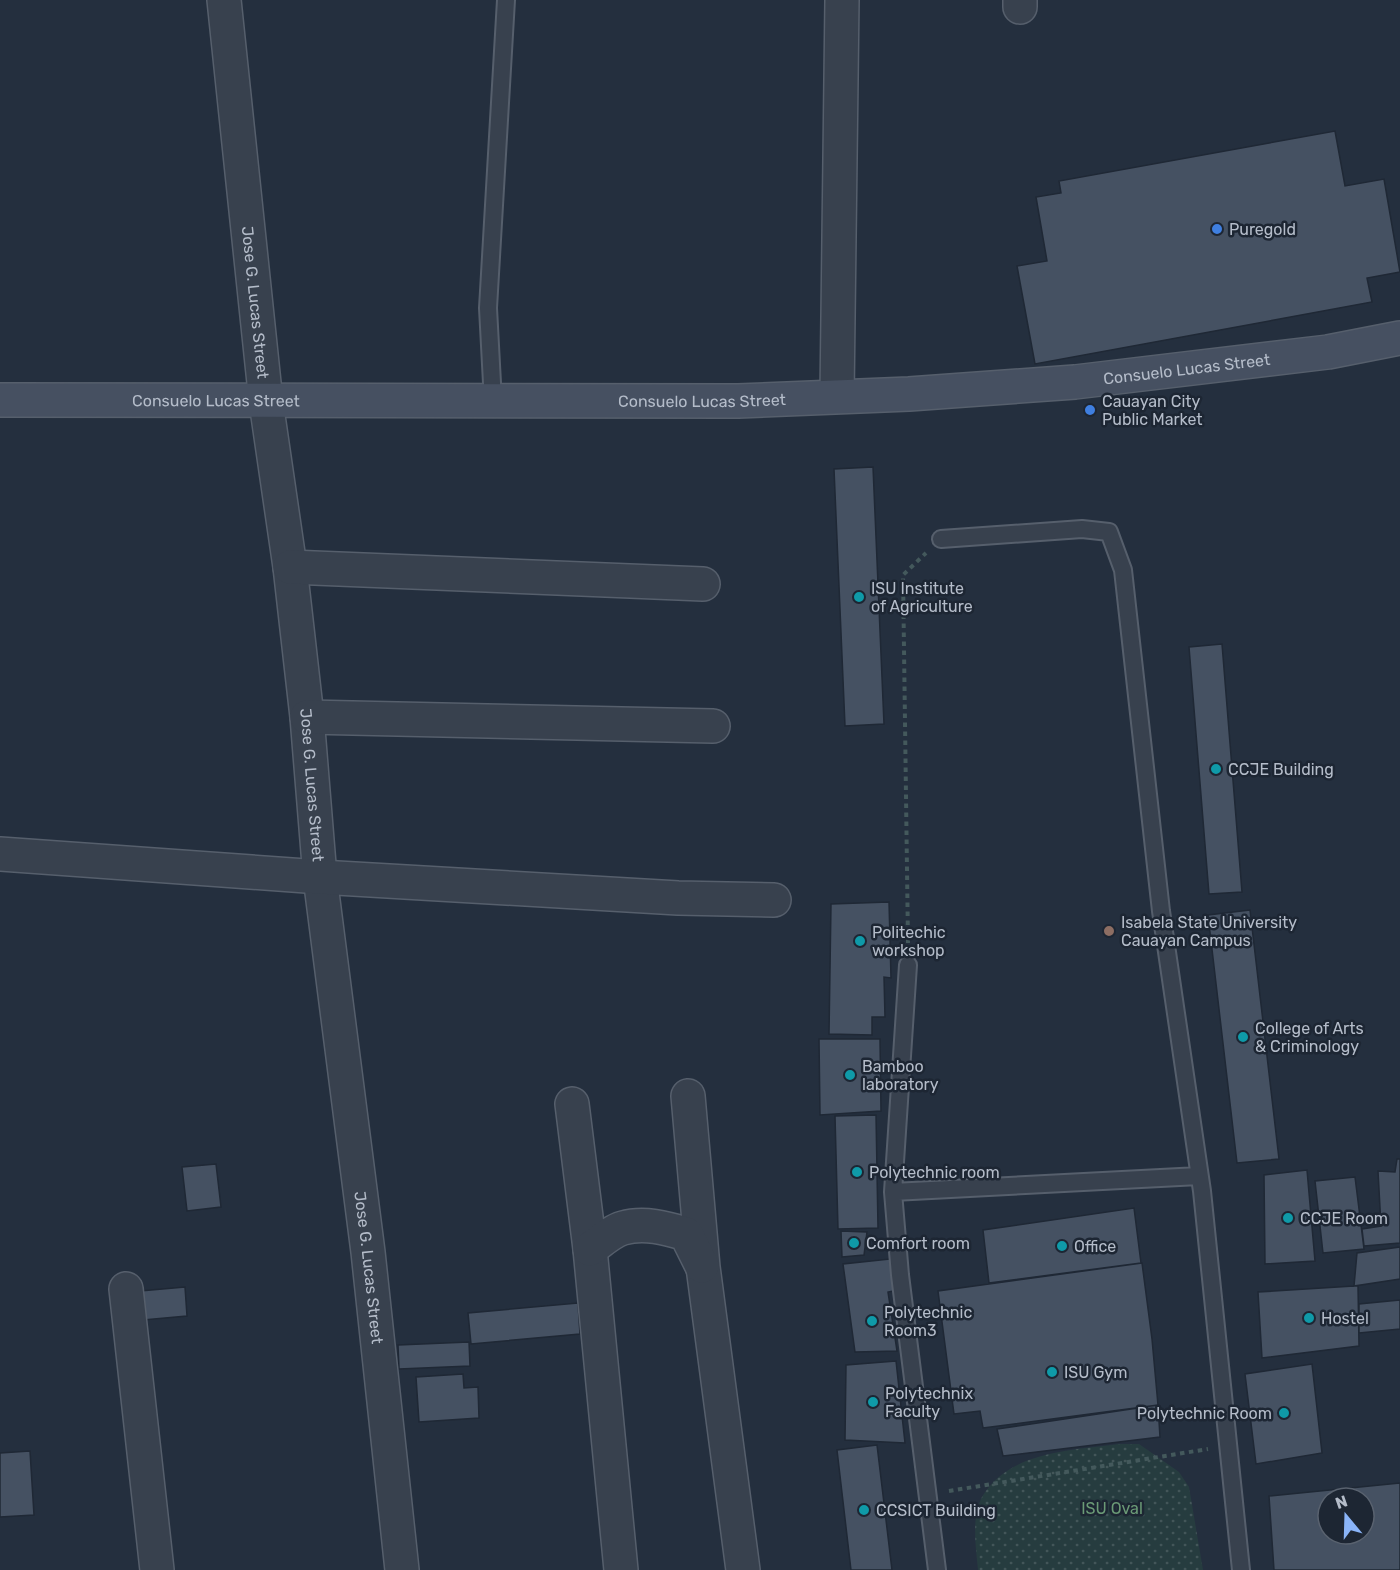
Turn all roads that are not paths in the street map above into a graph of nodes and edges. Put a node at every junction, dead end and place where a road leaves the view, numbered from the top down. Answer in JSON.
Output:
{"nodes":[{"id":1,"x":224,"y":0,"type":"edge"},
{"id":2,"x":506,"y":0,"type":"edge"},
{"id":3,"x":842,"y":0,"type":"edge"},
{"id":4,"x":1400,"y":338,"type":"edge"},
{"id":5,"x":837,"y":396,"type":"junction"},
{"id":6,"x":0,"y":400,"type":"edge"},
{"id":7,"x":266,"y":402,"type":"junction"},
{"id":8,"x":493,"y":402,"type":"junction"},
{"id":9,"x":941,"y":539,"type":"road end"},
{"id":10,"x":290,"y":567,"type":"junction"},
{"id":11,"x":703,"y":584,"type":"dead end"},
{"id":12,"x":307,"y":717,"type":"junction"},
{"id":13,"x":713,"y":726,"type":"dead end"},
{"id":14,"x":0,"y":854,"type":"edge"},
{"id":15,"x":320,"y":877,"type":"junction"},
{"id":16,"x":774,"y":900,"type":"dead end"},
{"id":17,"x":908,"y":965,"type":"road end"},
{"id":18,"x":688,"y":1096,"type":"dead end"},
{"id":19,"x":572,"y":1104,"type":"dead end"},
{"id":20,"x":1199,"y":1176,"type":"junction"},
{"id":21,"x":893,"y":1192,"type":"junction"},
{"id":22,"x":590,"y":1249,"type":"junction"},
{"id":23,"x":703,"y":1267,"type":"junction"},
{"id":24,"x":126,"y":1289,"type":"dead end"},
{"id":25,"x":157,"y":1570,"type":"edge"},
{"id":26,"x":402,"y":1570,"type":"edge"},
{"id":27,"x":621,"y":1570,"type":"edge"},
{"id":28,"x":743,"y":1570,"type":"edge"},
{"id":29,"x":937,"y":1570,"type":"edge"},
{"id":30,"x":1241,"y":1570,"type":"edge"}],
"edges":[{"from":1,"to":7,"type":"street","name":"Jose G. Lucas Street"},
{"from":2,"to":8,"type":"lane"},
{"from":3,"to":5,"type":"street"},
{"from":4,"to":5,"type":"street","name":"Consuelo Lucas Street"},
{"from":5,"to":8,"type":"street","name":"Consuelo Lucas Street"},
{"from":6,"to":7,"type":"street","name":"Consuelo Lucas Street"},
{"from":7,"to":8,"type":"street","name":"Consuelo Lucas Street"},
{"from":7,"to":10,"type":"street","name":"Jose G. Lucas Street"},
{"from":9,"to":20,"type":"lane"},
{"from":10,"to":11,"type":"street"},
{"from":10,"to":12,"type":"street","name":"Jose G. Lucas Street"},
{"from":12,"to":13,"type":"street"},
{"from":12,"to":15,"type":"street","name":"Jose G. Lucas Street"},
{"from":14,"to":15,"type":"street"},
{"from":15,"to":16,"type":"street"},
{"from":15,"to":26,"type":"street","name":"Jose G. Lucas Street"},
{"from":17,"to":21,"type":"lane"},
{"from":18,"to":23,"type":"street"},
{"from":19,"to":22,"type":"street"},
{"from":20,"to":21,"type":"lane"},
{"from":20,"to":30,"type":"lane"},
{"from":21,"to":29,"type":"lane"},
{"from":22,"to":23,"type":"street"},
{"from":22,"to":27,"type":"street"},
{"from":23,"to":28,"type":"street"},
{"from":24,"to":25,"type":"street"}]}
